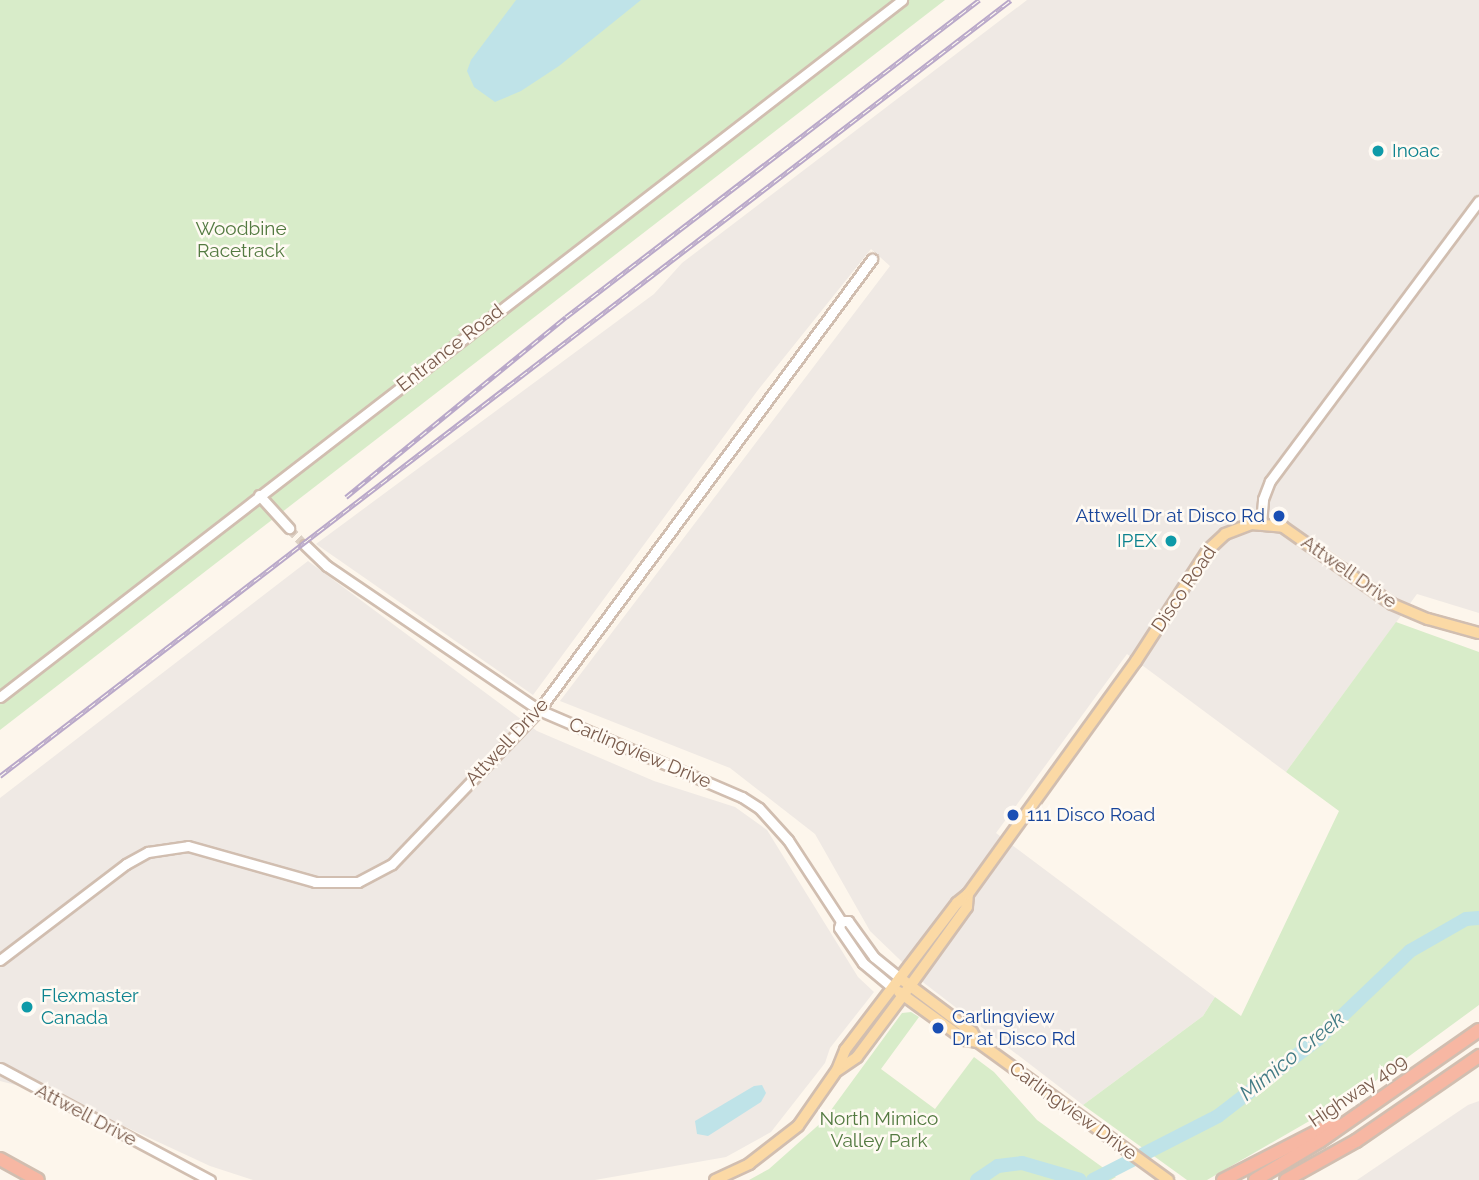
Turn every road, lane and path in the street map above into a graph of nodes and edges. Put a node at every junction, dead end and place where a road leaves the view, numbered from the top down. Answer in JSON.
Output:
{"nodes":[{"id":1,"x":902,"y":0,"type":"edge"},
{"id":2,"x":1479,"y":201,"type":"edge"},
{"id":3,"x":872,"y":259,"type":"dead end"},
{"id":4,"x":259,"y":495,"type":"junction"},
{"id":5,"x":1261,"y":523,"type":"junction"},
{"id":6,"x":289,"y":528,"type":"tunnel mouth"},
{"id":7,"x":305,"y":545,"type":"tunnel mouth"},
{"id":8,"x":1479,"y":633,"type":"edge"},
{"id":9,"x":0,"y":697,"type":"edge"},
{"id":10,"x":539,"y":710,"type":"junction"},
{"id":11,"x":968,"y":894,"type":"junction"},
{"id":12,"x":841,"y":921,"type":"junction"},
{"id":13,"x":0,"y":961,"type":"edge"},
{"id":14,"x":900,"y":978,"type":"junction"},
{"id":15,"x":892,"y":987,"type":"junction"},
{"id":16,"x":907,"y":990,"type":"junction"},
{"id":17,"x":1479,"y":1030,"type":"edge"},
{"id":18,"x":1479,"y":1056,"type":"edge"},
{"id":19,"x":0,"y":1068,"type":"edge"},
{"id":20,"x":837,"y":1070,"type":"junction"},
{"id":21,"x":1354,"y":1114,"type":"junction"},
{"id":22,"x":1356,"y":1141,"type":"junction"},
{"id":23,"x":0,"y":1158,"type":"edge"},
{"id":24,"x":1163,"y":1177,"type":"edge"},
{"id":25,"x":38,"y":1180,"type":"edge"},
{"id":26,"x":210,"y":1180,"type":"edge"},
{"id":27,"x":715,"y":1180,"type":"edge"},
{"id":28,"x":1223,"y":1180,"type":"edge"},
{"id":29,"x":1255,"y":1180,"type":"edge"},
{"id":30,"x":1286,"y":1180,"type":"edge"},
{"id":31,"x":1299,"y":1180,"type":"edge"}],
"edges":[{"from":1,"to":4,"type":"street","name":"Entrance Road"},
{"from":2,"to":5,"type":"street"},
{"from":3,"to":10,"type":"street","name":"Attwell Drive"},
{"from":4,"to":6,"type":"street"},
{"from":4,"to":9,"type":"street","name":"Entrance Road"},
{"from":5,"to":8,"type":"main road","name":"Attwell Drive"},
{"from":5,"to":11,"type":"main road","name":"Disco Road"},
{"from":7,"to":10,"type":"street","name":"Carlingview Drive"},
{"from":10,"to":12,"type":"street","name":"Carlingview Drive"},
{"from":10,"to":13,"type":"street","name":"Attwell Drive"},
{"from":11,"to":14,"type":"main road","name":"Disco Road"},
{"from":11,"to":16,"type":"main road","name":"Disco Road"},
{"from":12,"to":14,"type":"street","name":"Carlingview Drive"},
{"from":12,"to":15,"type":"street","name":"Carlingview Drive"},
{"from":14,"to":15,"type":"main road","name":"Disco Road"},
{"from":14,"to":16,"type":"main road","name":"Carlingview Drive"},
{"from":15,"to":16,"type":"main road","name":"Carlingview Drive"},
{"from":15,"to":20,"type":"main road","name":"Disco Road"},
{"from":16,"to":20,"type":"main road","name":"Disco Road"},
{"from":16,"to":24,"type":"main road","name":"Carlingview Drive"},
{"from":17,"to":21,"type":"highway","name":"Highway 409"},
{"from":18,"to":22,"type":"highway","name":"Highway 409"},
{"from":19,"to":26,"type":"street","name":"Attwell Drive"},
{"from":20,"to":27,"type":"main road","name":"Disco Road"},
{"from":21,"to":28,"type":"highway"},
{"from":21,"to":29,"type":"highway","name":"Highway 409"},
{"from":22,"to":30,"type":"highway","name":"Highway 409"},
{"from":22,"to":31,"type":"highway"},
{"from":23,"to":25,"type":"highway"}]}
